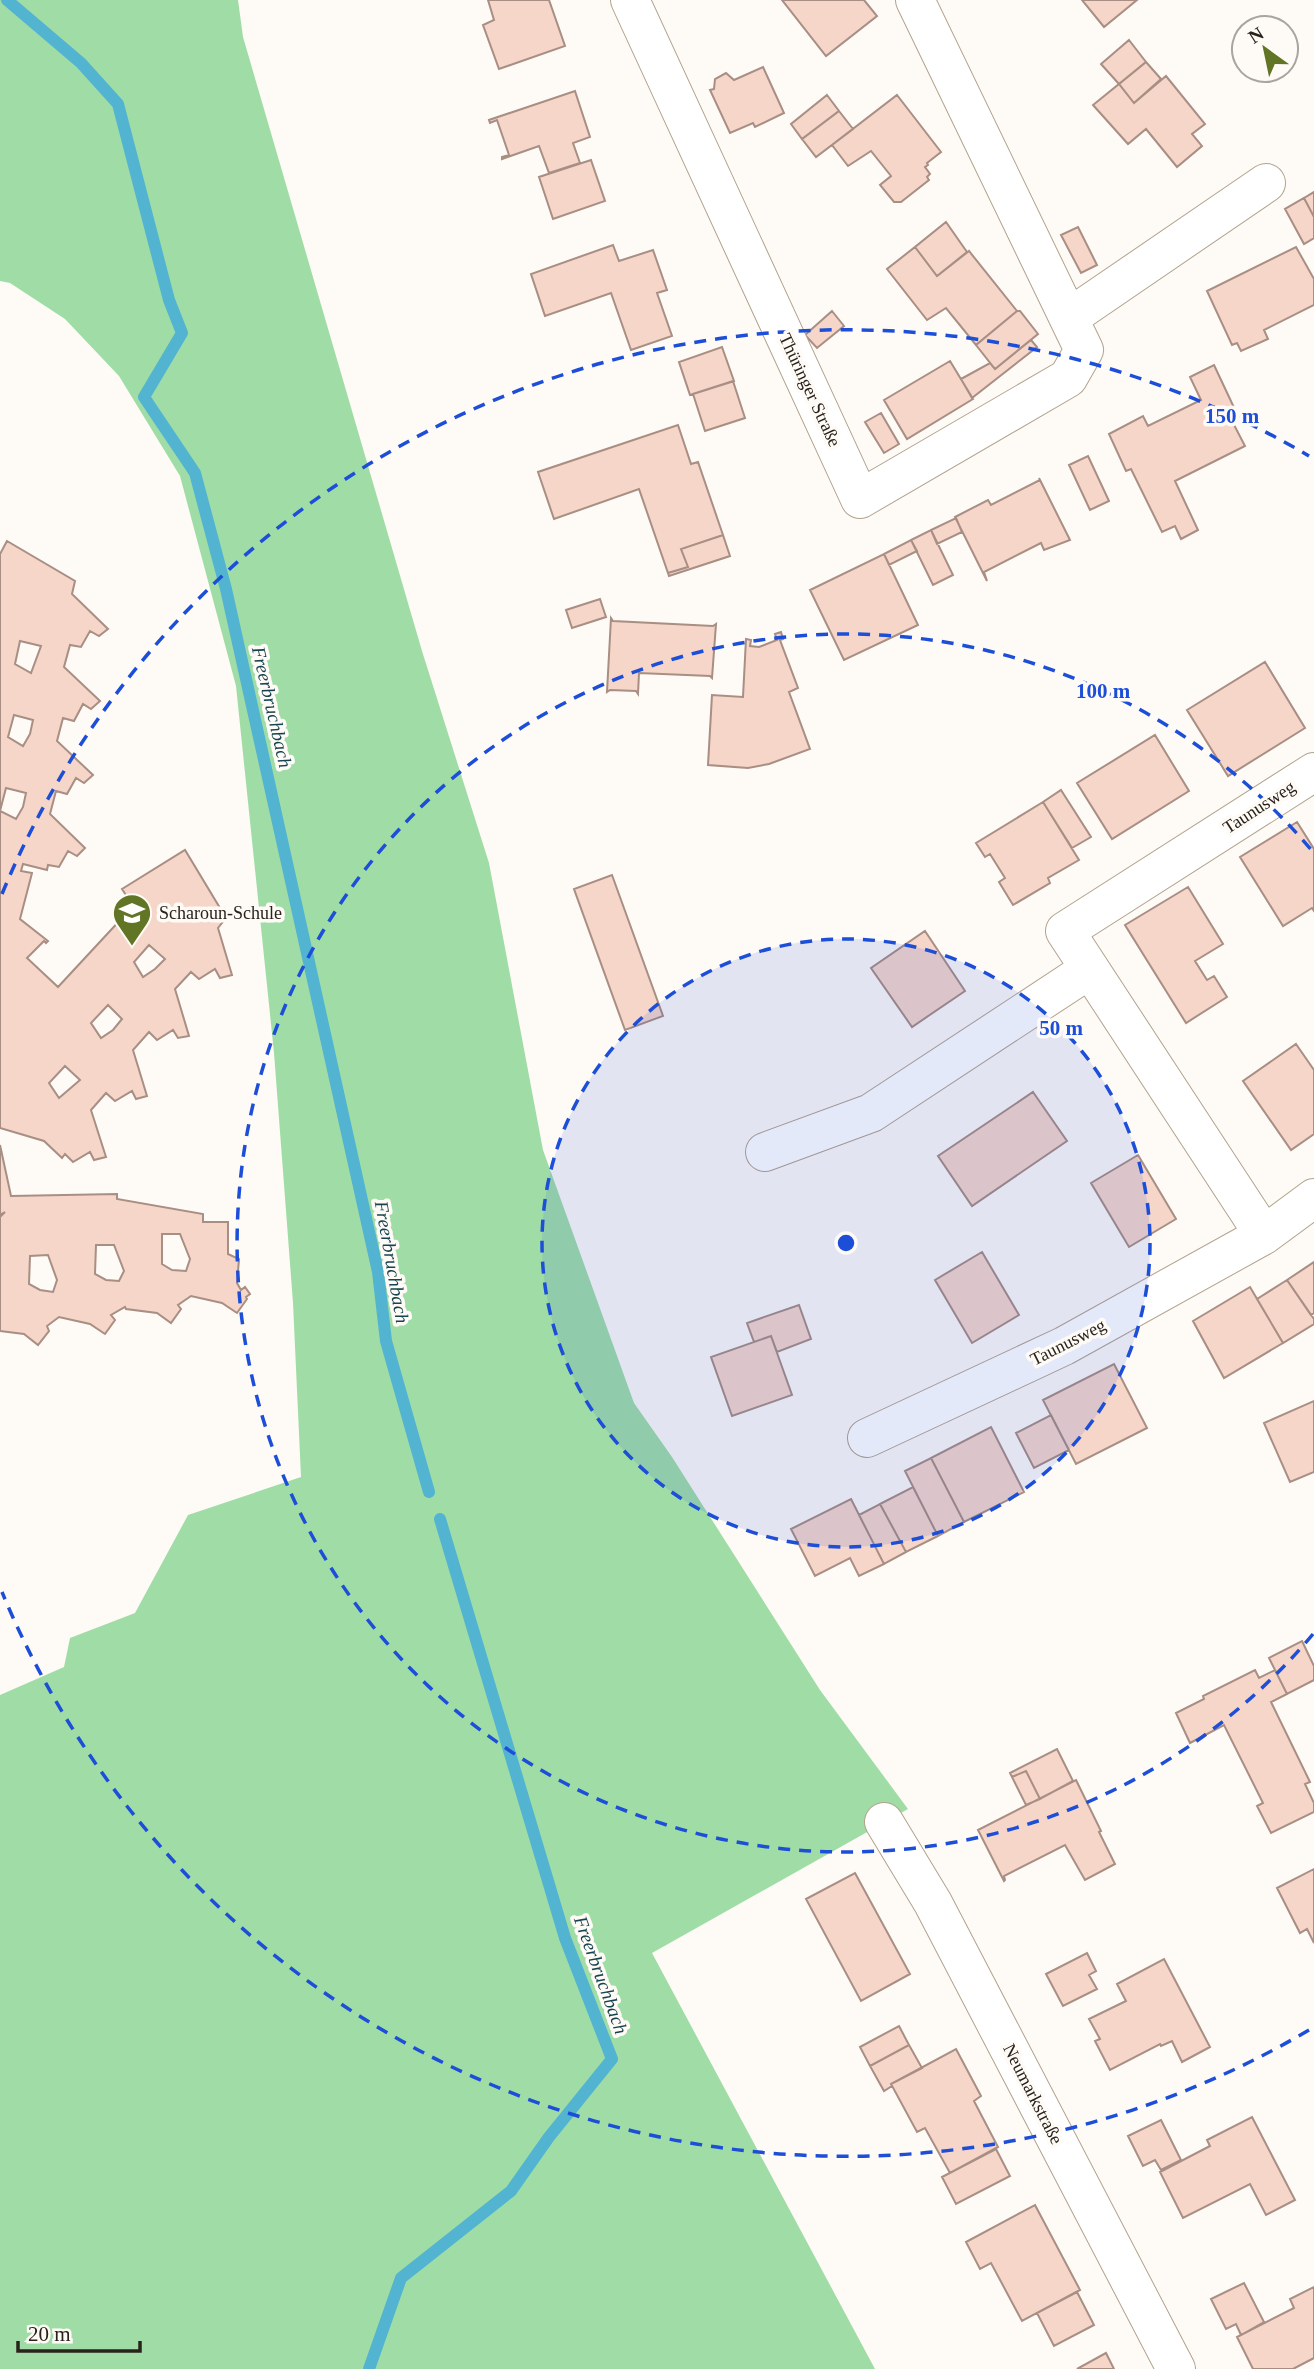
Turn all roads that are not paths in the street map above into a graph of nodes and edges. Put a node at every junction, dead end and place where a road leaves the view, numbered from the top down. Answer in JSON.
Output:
{"nodes":[{"id":1,"x":630,"y":0,"type":"edge"},
{"id":2,"x":915,"y":0,"type":"edge"},
{"id":3,"x":1266,"y":183,"type":"dead end"},
{"id":4,"x":1070,"y":317,"type":"junction"},
{"id":5,"x":1314,"y":772,"type":"edge"},
{"id":6,"x":1090,"y":969,"type":"junction"},
{"id":7,"x":765,"y":1152,"type":"dead end"},
{"id":8,"x":1314,"y":1198,"type":"edge"},
{"id":9,"x":1264,"y":1235,"type":"junction"},
{"id":10,"x":867,"y":1438,"type":"dead end"},
{"id":11,"x":884,"y":1822,"type":"dead end"},
{"id":12,"x":1176,"y":2369,"type":"edge"}],
"edges":[{"from":1,"to":4,"type":"street","name":"Thüringer Straße"},
{"from":2,"to":4,"type":"street","name":"Thüringer Straße"},
{"from":3,"to":4,"type":"street"},
{"from":5,"to":6,"type":"street","name":"Taunusweg"},
{"from":6,"to":7,"type":"street"},
{"from":6,"to":9,"type":"street","name":"Taunusweg"},
{"from":8,"to":9,"type":"street","name":"Taunusweg"},
{"from":9,"to":10,"type":"street","name":"Taunusweg"},
{"from":11,"to":12,"type":"street","name":"Neumarkstraße"}]}
